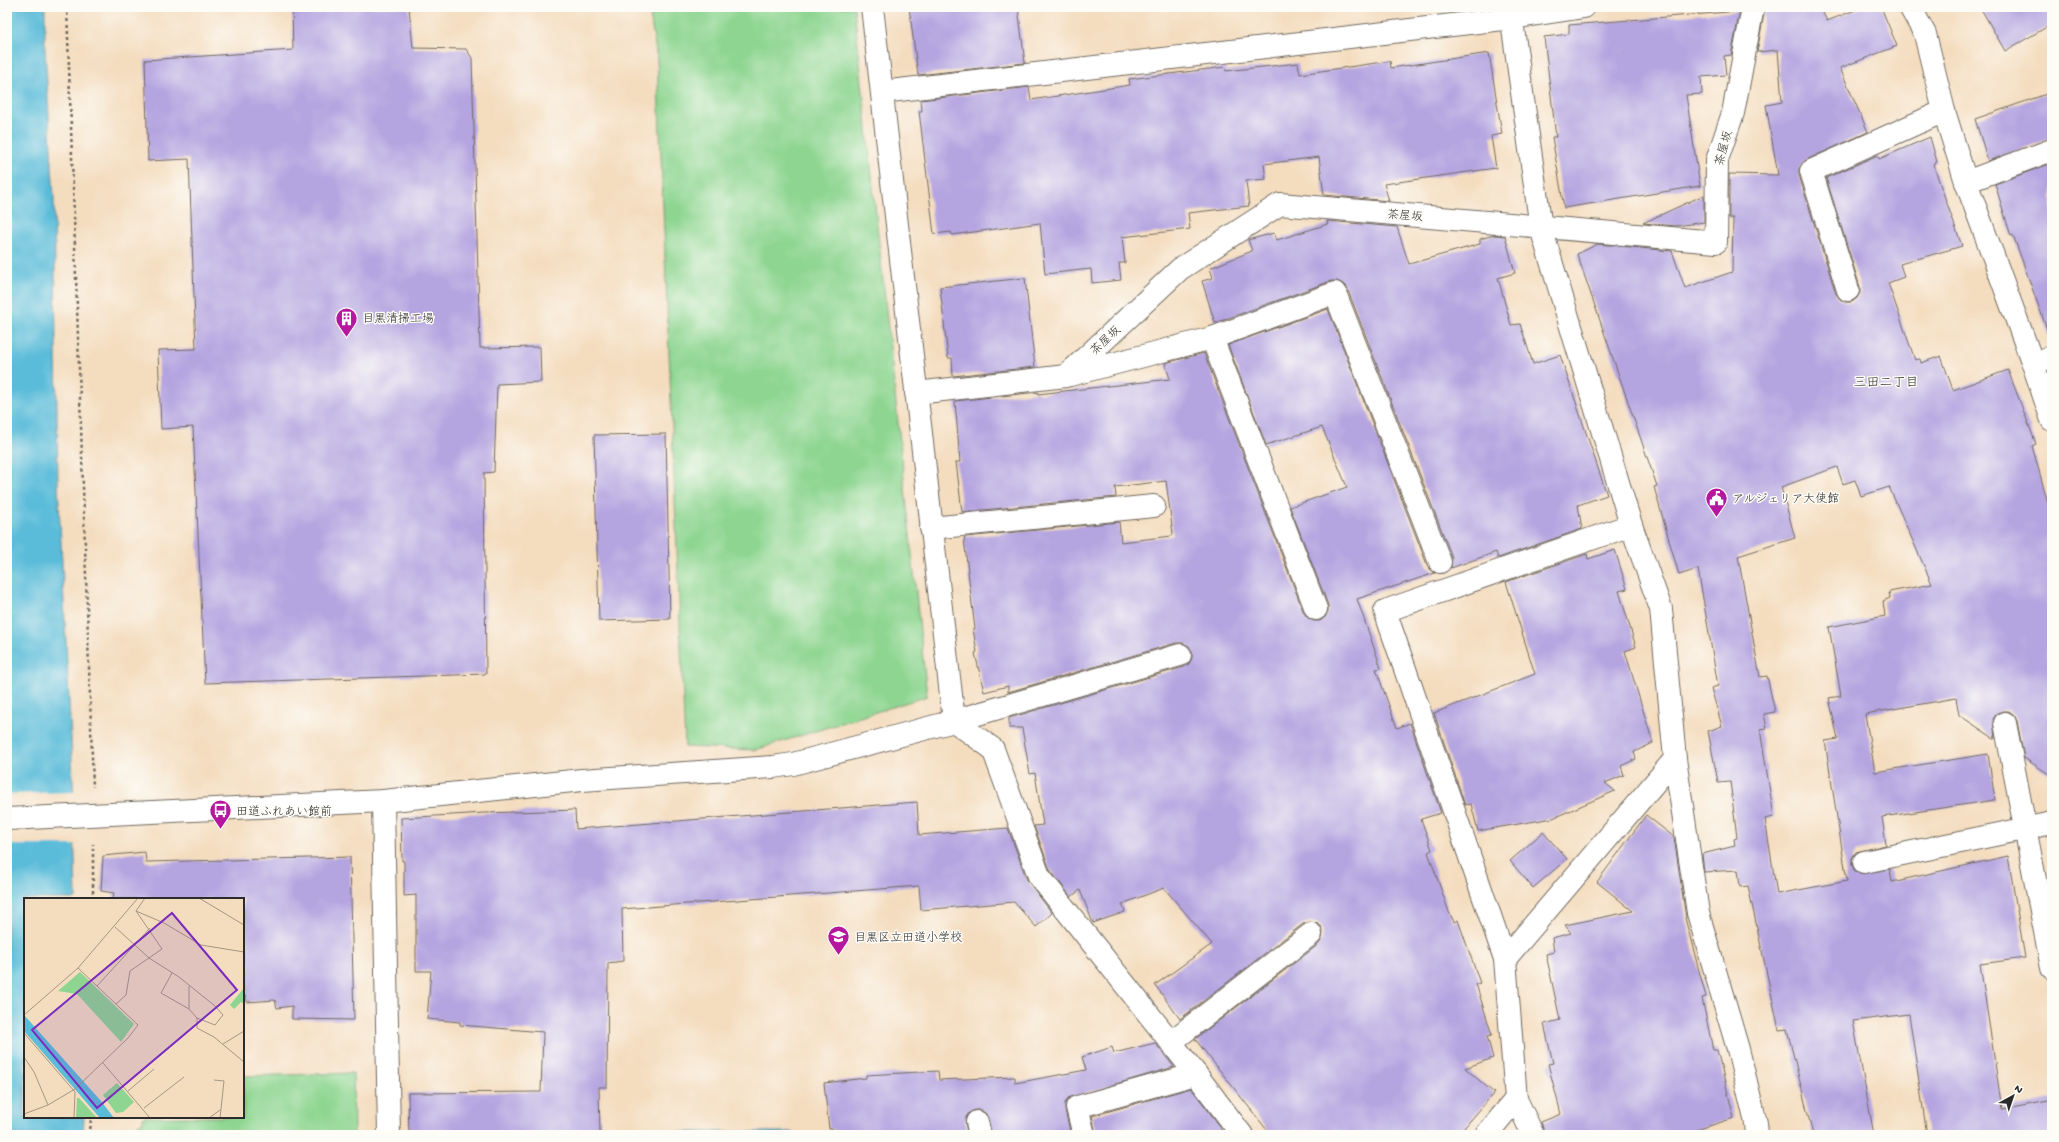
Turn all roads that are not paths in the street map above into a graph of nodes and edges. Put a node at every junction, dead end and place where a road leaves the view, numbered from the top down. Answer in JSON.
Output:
{"nodes":[{"id":1,"x":872,"y":7,"type":"edge"},
{"id":2,"x":1584,"y":7,"type":"edge"},
{"id":3,"x":1753,"y":7,"type":"edge"},
{"id":4,"x":1910,"y":7,"type":"edge"},
{"id":5,"x":1511,"y":13,"type":"edge"},
{"id":6,"x":882,"y":92,"type":"junction"},
{"id":7,"x":1944,"y":111,"type":"junction"},
{"id":8,"x":2052,"y":150,"type":"edge"},
{"id":9,"x":1966,"y":182,"type":"junction"},
{"id":10,"x":1541,"y":228,"type":"junction"},
{"id":11,"x":1848,"y":290,"type":"dead end"},
{"id":12,"x":1212,"y":338,"type":"junction"},
{"id":13,"x":2043,"y":360,"type":"edge"},
{"id":14,"x":1066,"y":376,"type":"junction"},
{"id":15,"x":916,"y":393,"type":"junction"},
{"id":16,"x":2052,"y":420,"type":"edge"},
{"id":17,"x":1154,"y":506,"type":"dead end"},
{"id":18,"x":1632,"y":524,"type":"junction"},
{"id":19,"x":931,"y":528,"type":"junction"},
{"id":20,"x":1440,"y":562,"type":"dead end"},
{"id":21,"x":1316,"y":609,"type":"dead end"},
{"id":22,"x":1180,"y":655,"type":"dead end"},
{"id":23,"x":954,"y":721,"type":"junction"},
{"id":24,"x":2005,"y":723,"type":"dead end"},
{"id":25,"x":1675,"y":759,"type":"junction"},
{"id":26,"x":383,"y":801,"type":"junction"},
{"id":27,"x":7,"y":819,"type":"edge"},
{"id":28,"x":2052,"y":823,"type":"edge"},
{"id":29,"x":2027,"y":830,"type":"junction"},
{"id":30,"x":1864,"y":862,"type":"dead end"},
{"id":31,"x":1311,"y":934,"type":"dead end"},
{"id":32,"x":1505,"y":959,"type":"junction"},
{"id":33,"x":2052,"y":968,"type":"edge"},
{"id":34,"x":1171,"y":1042,"type":"junction"},
{"id":35,"x":1196,"y":1074,"type":"junction"},
{"id":36,"x":1516,"y":1099,"type":"junction"},
{"id":37,"x":389,"y":1135,"type":"edge"},
{"id":38,"x":1084,"y":1135,"type":"edge"},
{"id":39,"x":1242,"y":1135,"type":"edge"},
{"id":40,"x":1486,"y":1135,"type":"edge"},
{"id":41,"x":1533,"y":1135,"type":"edge"},
{"id":42,"x":1756,"y":1135,"type":"edge"}],
"edges":[{"from":1,"to":6,"type":"street"},
{"from":2,"to":5,"type":"street"},
{"from":3,"to":10,"type":"street","name":"茶屋坂"},
{"from":4,"to":7,"type":"street"},
{"from":5,"to":6,"type":"street"},
{"from":5,"to":10,"type":"street"},
{"from":6,"to":15,"type":"street"},
{"from":7,"to":9,"type":"street"},
{"from":7,"to":11,"type":"street"},
{"from":8,"to":9,"type":"street"},
{"from":9,"to":13,"type":"street"},
{"from":10,"to":14,"type":"street","name":"茶屋坂"},
{"from":10,"to":18,"type":"street"},
{"from":12,"to":14,"type":"street"},
{"from":12,"to":20,"type":"street"},
{"from":12,"to":21,"type":"street"},
{"from":13,"to":16,"type":"street"},
{"from":14,"to":15,"type":"street"},
{"from":15,"to":19,"type":"street"},
{"from":17,"to":19,"type":"street"},
{"from":18,"to":25,"type":"street"},
{"from":18,"to":32,"type":"street"},
{"from":19,"to":23,"type":"street"},
{"from":22,"to":23,"type":"street"},
{"from":23,"to":26,"type":"street"},
{"from":23,"to":34,"type":"street"},
{"from":24,"to":29,"type":"street"},
{"from":25,"to":32,"type":"street"},
{"from":25,"to":42,"type":"street"},
{"from":26,"to":27,"type":"street"},
{"from":26,"to":37,"type":"street"},
{"from":28,"to":29,"type":"street"},
{"from":29,"to":30,"type":"street"},
{"from":29,"to":33,"type":"street"},
{"from":31,"to":34,"type":"street"},
{"from":32,"to":36,"type":"street"},
{"from":34,"to":35,"type":"street"},
{"from":35,"to":38,"type":"street"},
{"from":35,"to":39,"type":"street"},
{"from":36,"to":40,"type":"street"},
{"from":36,"to":41,"type":"street"}]}
